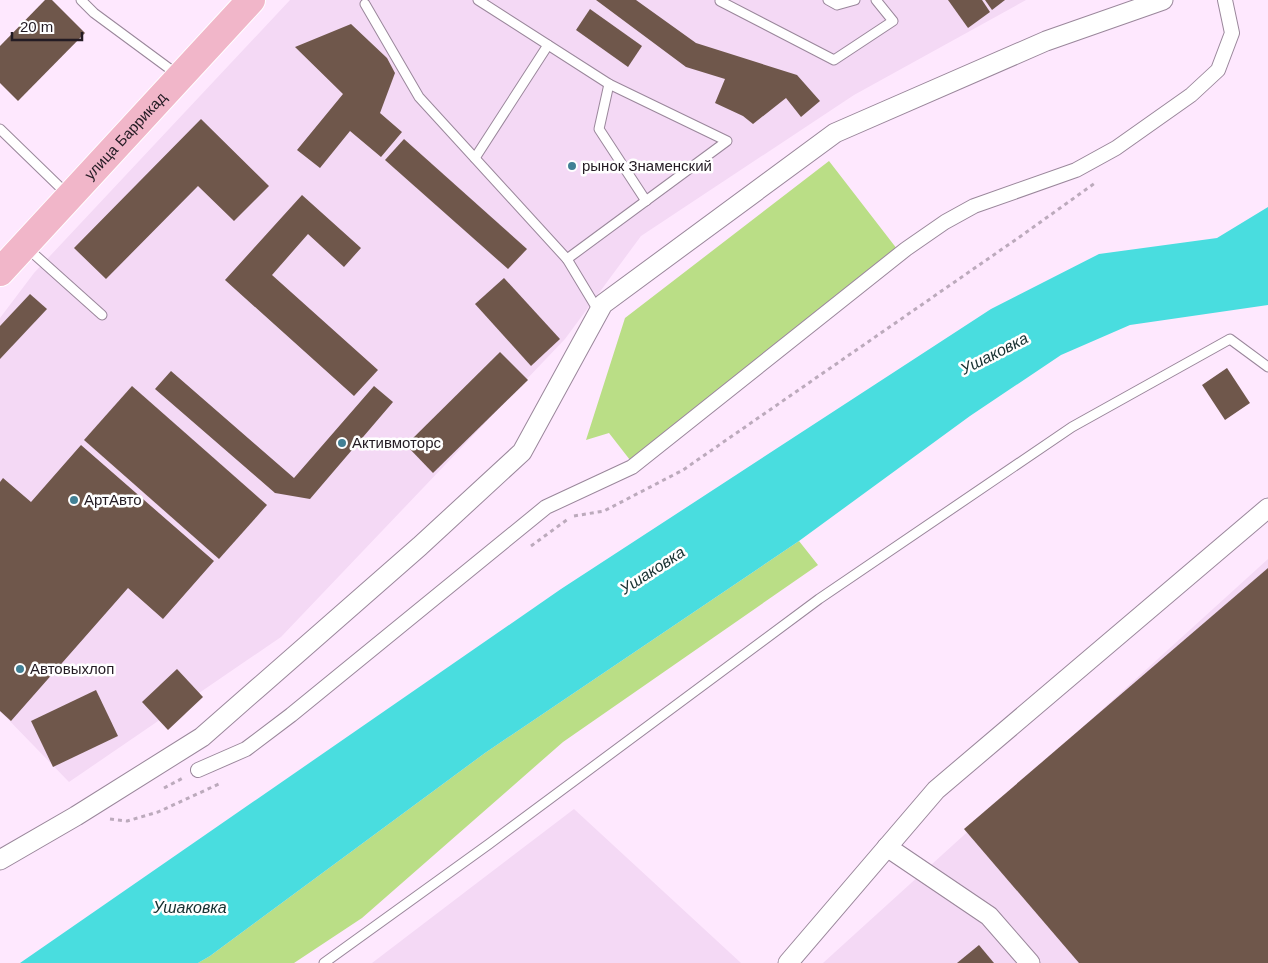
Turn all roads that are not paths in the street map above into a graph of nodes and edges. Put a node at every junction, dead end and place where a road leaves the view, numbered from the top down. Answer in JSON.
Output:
{"nodes":[{"id":1,"x":81,"y":0,"type":"edge"},
{"id":2,"x":251,"y":0,"type":"edge"},
{"id":3,"x":478,"y":0,"type":"edge"},
{"id":4,"x":828,"y":0,"type":"edge"},
{"id":5,"x":855,"y":0,"type":"edge"},
{"id":6,"x":876,"y":0,"type":"edge"},
{"id":7,"x":1162,"y":0,"type":"edge"},
{"id":8,"x":1225,"y":0,"type":"edge"},
{"id":9,"x":720,"y":1,"type":"edge"},
{"id":10,"x":365,"y":4,"type":"dead end"},
{"id":11,"x":548,"y":45,"type":"junction"},
{"id":12,"x":180,"y":76,"type":"junction"},
{"id":13,"x":609,"y":84,"type":"junction"},
{"id":14,"x":0,"y":129,"type":"edge"},
{"id":15,"x":475,"y":158,"type":"junction"},
{"id":16,"x":69,"y":196,"type":"junction"},
{"id":17,"x":646,"y":201,"type":"junction"},
{"id":18,"x":24,"y":246,"type":"junction"},
{"id":19,"x":567,"y":259,"type":"junction"},
{"id":20,"x":0,"y":272,"type":"edge"},
{"id":21,"x":599,"y":312,"type":"junction"},
{"id":22,"x":102,"y":315,"type":"dead end"},
{"id":23,"x":1268,"y":367,"type":"edge"},
{"id":24,"x":1268,"y":508,"type":"edge"},
{"id":25,"x":198,"y":770,"type":"dead end"},
{"id":26,"x":887,"y":848,"type":"junction"},
{"id":27,"x":0,"y":860,"type":"edge"},
{"id":28,"x":324,"y":963,"type":"edge"},
{"id":29,"x":788,"y":963,"type":"edge"},
{"id":30,"x":1030,"y":963,"type":"edge"}],
"edges":[{"from":1,"to":12,"type":"lane"},
{"from":2,"to":12,"type":"main road","name":"улица Баррикад"},
{"from":3,"to":11,"type":"lane"},
{"from":4,"to":5,"type":"lane"},
{"from":6,"to":9,"type":"lane"},
{"from":7,"to":21,"type":"street"},
{"from":8,"to":25,"type":"street"},
{"from":10,"to":15,"type":"lane"},
{"from":11,"to":13,"type":"lane"},
{"from":11,"to":15,"type":"lane"},
{"from":12,"to":16,"type":"main road","name":"улица Баррикад"},
{"from":13,"to":17,"type":"lane"},
{"from":13,"to":17,"type":"lane"},
{"from":14,"to":16,"type":"lane"},
{"from":15,"to":19,"type":"lane"},
{"from":16,"to":18,"type":"main road","name":"улица Баррикад"},
{"from":17,"to":19,"type":"lane"},
{"from":18,"to":20,"type":"main road","name":"улица Баррикад"},
{"from":18,"to":22,"type":"lane"},
{"from":19,"to":21,"type":"lane"},
{"from":21,"to":27,"type":"street"},
{"from":23,"to":28,"type":"lane"},
{"from":24,"to":26,"type":"street"},
{"from":26,"to":29,"type":"street"},
{"from":26,"to":30,"type":"street"}]}
